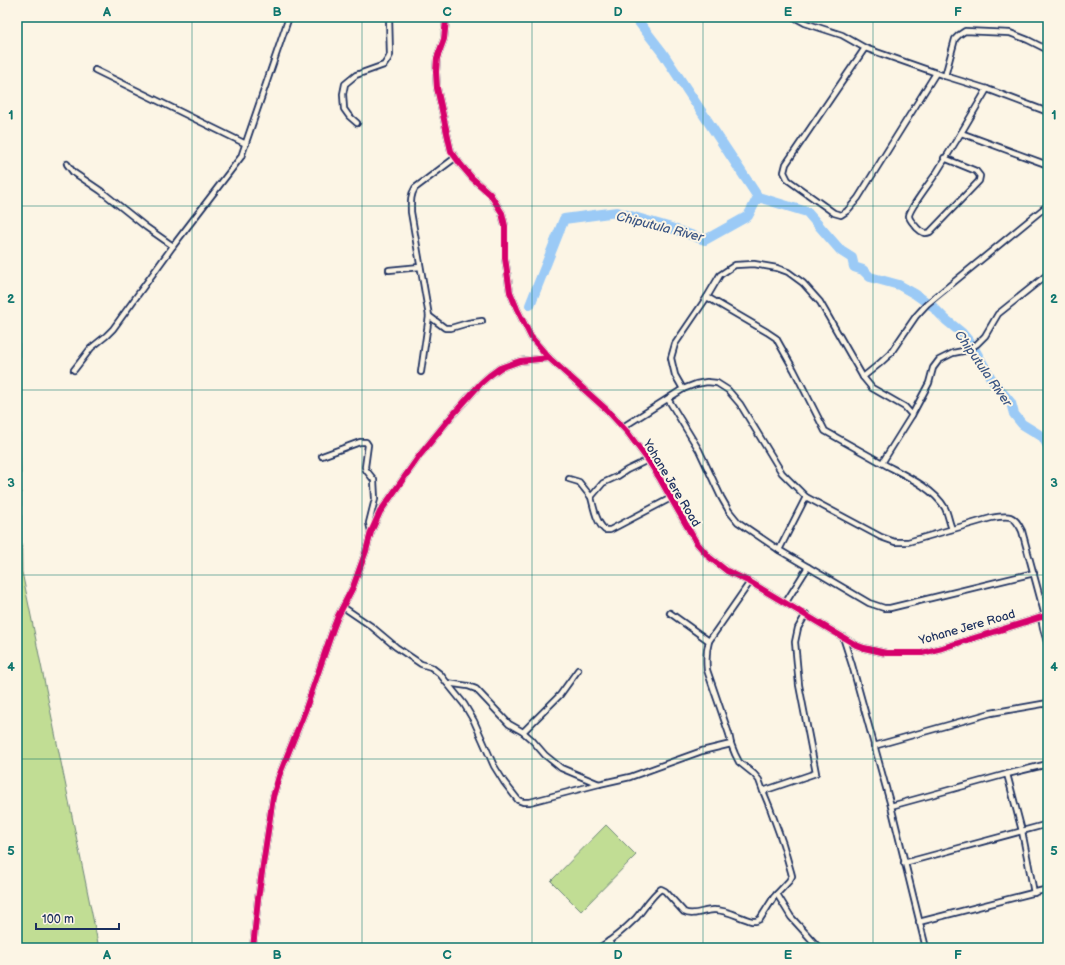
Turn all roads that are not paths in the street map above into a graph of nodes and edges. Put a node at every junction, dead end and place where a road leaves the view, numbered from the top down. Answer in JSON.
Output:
{"nodes":[{"id":1,"x":289,"y":17,"type":"edge"},
{"id":2,"x":389,"y":17,"type":"edge"},
{"id":3,"x":445,"y":17,"type":"edge"},
{"id":4,"x":794,"y":17,"type":"edge"},
{"id":5,"x":865,"y":48,"type":"junction"},
{"id":6,"x":1048,"y":50,"type":"edge"},
{"id":7,"x":94,"y":70,"type":"dead end"},
{"id":8,"x":936,"y":73,"type":"junction"},
{"id":9,"x":945,"y":76,"type":"junction"},
{"id":10,"x":986,"y":90,"type":"junction"},
{"id":11,"x":1048,"y":112,"type":"edge"},
{"id":12,"x":357,"y":123,"type":"dead end"},
{"id":13,"x":961,"y":133,"type":"junction"},
{"id":14,"x":246,"y":144,"type":"junction"},
{"id":15,"x":456,"y":158,"type":"junction"},
{"id":16,"x":944,"y":158,"type":"junction"},
{"id":17,"x":66,"y":164,"type":"dead end"},
{"id":18,"x":1048,"y":164,"type":"edge"},
{"id":19,"x":1048,"y":205,"type":"edge"},
{"id":20,"x":173,"y":246,"type":"junction"},
{"id":21,"x":420,"y":266,"type":"junction"},
{"id":22,"x":389,"y":270,"type":"dead end"},
{"id":23,"x":1048,"y":274,"type":"edge"},
{"id":24,"x":707,"y":297,"type":"junction"},
{"id":25,"x":429,"y":316,"type":"junction"},
{"id":26,"x":482,"y":321,"type":"dead end"},
{"id":27,"x":549,"y":358,"type":"junction"},
{"id":28,"x":74,"y":370,"type":"dead end"},
{"id":29,"x":421,"y":372,"type":"dead end"},
{"id":30,"x":863,"y":377,"type":"junction"},
{"id":31,"x":683,"y":389,"type":"junction"},
{"id":32,"x":668,"y":398,"type":"junction"},
{"id":33,"x":912,"y":415,"type":"junction"},
{"id":34,"x":623,"y":427,"type":"junction"},
{"id":35,"x":322,"y":456,"type":"dead end"},
{"id":36,"x":648,"y":460,"type":"junction"},
{"id":37,"x":882,"y":462,"type":"junction"},
{"id":38,"x":570,"y":479,"type":"dead end"},
{"id":39,"x":591,"y":497,"type":"junction"},
{"id":40,"x":806,"y":497,"type":"junction"},
{"id":41,"x":671,"y":498,"type":"junction"},
{"id":42,"x":952,"y":529,"type":"junction"},
{"id":43,"x":371,"y":532,"type":"junction"},
{"id":44,"x":779,"y":550,"type":"junction"},
{"id":45,"x":808,"y":568,"type":"junction"},
{"id":46,"x":1034,"y":573,"type":"junction"},
{"id":47,"x":750,"y":582,"type":"junction"},
{"id":48,"x":786,"y":602,"type":"junction"},
{"id":49,"x":343,"y":607,"type":"junction"},
{"id":50,"x":670,"y":613,"type":"dead end"},
{"id":51,"x":806,"y":614,"type":"junction"},
{"id":52,"x":1045,"y":616,"type":"edge"},
{"id":53,"x":843,"y":637,"type":"junction"},
{"id":54,"x":709,"y":641,"type":"junction"},
{"id":55,"x":1048,"y":645,"type":"edge"},
{"id":56,"x":578,"y":670,"type":"dead end"},
{"id":57,"x":447,"y":683,"type":"junction"},
{"id":58,"x":1048,"y":703,"type":"edge"},
{"id":59,"x":523,"y":732,"type":"junction"},
{"id":60,"x":731,"y":744,"type":"junction"},
{"id":61,"x":874,"y":746,"type":"junction"},
{"id":62,"x":1048,"y":764,"type":"edge"},
{"id":63,"x":1007,"y":774,"type":"junction"},
{"id":64,"x":600,"y":784,"type":"junction"},
{"id":65,"x":763,"y":791,"type":"junction"},
{"id":66,"x":891,"y":806,"type":"junction"},
{"id":67,"x":1048,"y":824,"type":"edge"},
{"id":68,"x":1022,"y":830,"type":"junction"},
{"id":69,"x":904,"y":863,"type":"junction"},
{"id":70,"x":1048,"y":889,"type":"edge"},
{"id":71,"x":1034,"y":893,"type":"junction"},
{"id":72,"x":778,"y":894,"type":"junction"},
{"id":73,"x":920,"y":922,"type":"junction"},
{"id":74,"x":609,"y":941,"type":"junction"},
{"id":75,"x":252,"y":948,"type":"edge"},
{"id":76,"x":599,"y":948,"type":"edge"},
{"id":77,"x":613,"y":948,"type":"edge"},
{"id":78,"x":819,"y":948,"type":"edge"},
{"id":79,"x":926,"y":948,"type":"edge"}],
"edges":[{"from":1,"to":14,"type":"street"},
{"from":2,"to":12,"type":"street"},
{"from":3,"to":15,"type":"street","name":"Yohane Jere Road"},
{"from":4,"to":5,"type":"street"},
{"from":5,"to":8,"type":"street"},
{"from":5,"to":8,"type":"street"},
{"from":6,"to":9,"type":"street"},
{"from":7,"to":14,"type":"street"},
{"from":8,"to":9,"type":"street"},
{"from":9,"to":10,"type":"street"},
{"from":10,"to":11,"type":"street"},
{"from":10,"to":13,"type":"street"},
{"from":13,"to":16,"type":"street"},
{"from":13,"to":18,"type":"street"},
{"from":14,"to":20,"type":"street"},
{"from":15,"to":21,"type":"street"},
{"from":15,"to":27,"type":"street","name":"Yohane Jere Road"},
{"from":16,"to":16,"type":"street"},
{"from":17,"to":20,"type":"street"},
{"from":19,"to":30,"type":"street"},
{"from":20,"to":28,"type":"street"},
{"from":21,"to":22,"type":"street"},
{"from":21,"to":25,"type":"street"},
{"from":23,"to":33,"type":"street"},
{"from":24,"to":30,"type":"street"},
{"from":24,"to":31,"type":"street"},
{"from":24,"to":37,"type":"street"},
{"from":25,"to":26,"type":"street"},
{"from":25,"to":29,"type":"street"},
{"from":27,"to":34,"type":"street","name":"Yohane Jere Road"},
{"from":27,"to":43,"type":"street"},
{"from":30,"to":33,"type":"street"},
{"from":31,"to":32,"type":"street"},
{"from":31,"to":40,"type":"street"},
{"from":32,"to":34,"type":"street"},
{"from":32,"to":44,"type":"street"},
{"from":33,"to":37,"type":"street"},
{"from":34,"to":36,"type":"street","name":"Yohane Jere Road"},
{"from":35,"to":43,"type":"street"},
{"from":36,"to":39,"type":"street"},
{"from":36,"to":41,"type":"street","name":"Yohane Jere Road"},
{"from":37,"to":42,"type":"street"},
{"from":38,"to":39,"type":"street"},
{"from":39,"to":41,"type":"street"},
{"from":40,"to":42,"type":"street"},
{"from":40,"to":44,"type":"street"},
{"from":41,"to":47,"type":"street","name":"Yohane Jere Road"},
{"from":42,"to":46,"type":"street"},
{"from":43,"to":49,"type":"street"},
{"from":44,"to":45,"type":"street"},
{"from":45,"to":46,"type":"street"},
{"from":45,"to":48,"type":"street"},
{"from":46,"to":52,"type":"street"},
{"from":47,"to":48,"type":"street","name":"Yohane Jere Road"},
{"from":47,"to":54,"type":"street"},
{"from":48,"to":51,"type":"street","name":"Yohane Jere Road"},
{"from":49,"to":57,"type":"street"},
{"from":49,"to":75,"type":"street"},
{"from":50,"to":54,"type":"street"},
{"from":51,"to":53,"type":"street","name":"Yohane Jere Road"},
{"from":51,"to":65,"type":"street"},
{"from":52,"to":53,"type":"street","name":"Yohane Jere Road"},
{"from":52,"to":55,"type":"street"},
{"from":53,"to":61,"type":"street"},
{"from":54,"to":60,"type":"street"},
{"from":56,"to":59,"type":"street"},
{"from":57,"to":59,"type":"street"},
{"from":57,"to":64,"type":"street"},
{"from":58,"to":61,"type":"street"},
{"from":59,"to":64,"type":"street"},
{"from":60,"to":64,"type":"street"},
{"from":60,"to":65,"type":"street"},
{"from":61,"to":66,"type":"street"},
{"from":62,"to":63,"type":"street"},
{"from":63,"to":66,"type":"street"},
{"from":63,"to":68,"type":"street"},
{"from":65,"to":72,"type":"street"},
{"from":66,"to":69,"type":"street"},
{"from":67,"to":68,"type":"street"},
{"from":68,"to":69,"type":"street"},
{"from":68,"to":71,"type":"street"},
{"from":69,"to":73,"type":"street"},
{"from":70,"to":71,"type":"street"},
{"from":71,"to":73,"type":"street"},
{"from":72,"to":74,"type":"street"},
{"from":72,"to":78,"type":"street"},
{"from":73,"to":79,"type":"street"},
{"from":74,"to":76,"type":"street"},
{"from":74,"to":77,"type":"street"}]}
